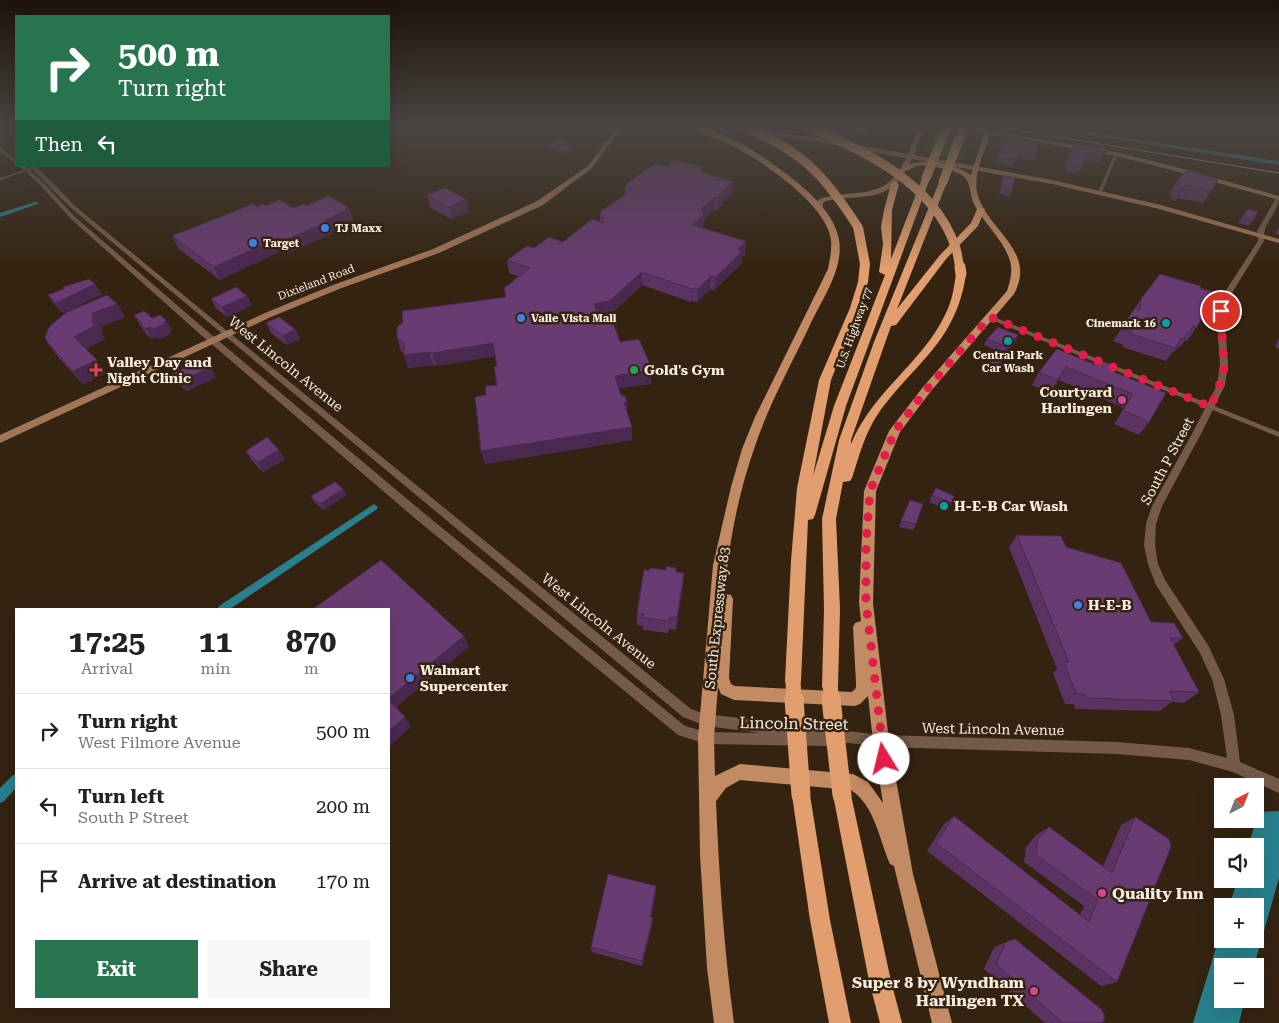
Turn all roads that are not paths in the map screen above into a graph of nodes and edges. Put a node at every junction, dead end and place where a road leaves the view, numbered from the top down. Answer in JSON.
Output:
{"nodes":[{"id":1,"x":14,"y":174,"type":"edge"},
{"id":2,"x":34,"y":174,"type":"edge"},
{"id":3,"x":35,"y":174,"type":"edge"},
{"id":4,"x":571,"y":174,"type":"edge"},
{"id":5,"x":580,"y":174,"type":"edge"},
{"id":6,"x":781,"y":174,"type":"edge"},
{"id":7,"x":820,"y":174,"type":"edge"},
{"id":8,"x":897,"y":174,"type":"edge"},
{"id":9,"x":900,"y":174,"type":"edge"},
{"id":10,"x":928,"y":174,"type":"edge"},
{"id":11,"x":946,"y":174,"type":"edge"},
{"id":12,"x":965,"y":174,"type":"edge"},
{"id":13,"x":975,"y":174,"type":"edge"},
{"id":14,"x":1006,"y":174,"type":"edge"},
{"id":15,"x":1108,"y":174,"type":"edge"},
{"id":16,"x":1194,"y":174,"type":"edge"},
{"id":17,"x":0,"y":179,"type":"edge"},
{"id":18,"x":973,"y":182,"type":"junction"},
{"id":19,"x":895,"y":184,"type":"junction"},
{"id":20,"x":1100,"y":192,"type":"junction"},
{"id":21,"x":1279,"y":198,"type":"edge"},
{"id":22,"x":819,"y":207,"type":"junction"},
{"id":23,"x":981,"y":209,"type":"junction"},
{"id":24,"x":1261,"y":236,"type":"junction"},
{"id":25,"x":1279,"y":241,"type":"edge"},
{"id":26,"x":881,"y":296,"type":"junction"},
{"id":27,"x":990,"y":317,"type":"junction"},
{"id":28,"x":222,"y":332,"type":"junction"},
{"id":29,"x":210,"y":338,"type":"junction"},
{"id":30,"x":879,"y":342,"type":"junction"},
{"id":31,"x":1211,"y":407,"type":"junction"},
{"id":32,"x":0,"y":433,"type":"edge"},
{"id":33,"x":1279,"y":435,"type":"edge"},
{"id":34,"x":0,"y":439,"type":"edge"},
{"id":35,"x":830,"y":519,"type":"junction"},
{"id":36,"x":799,"y":544,"type":"junction"},
{"id":37,"x":719,"y":582,"type":"junction"},
{"id":38,"x":866,"y":602,"type":"junction"},
{"id":39,"x":706,"y":720,"type":"junction"},
{"id":40,"x":706,"y":738,"type":"junction"},
{"id":41,"x":881,"y":741,"type":"junction"},
{"id":42,"x":1234,"y":766,"type":"junction"},
{"id":43,"x":1279,"y":786,"type":"edge"},
{"id":44,"x":801,"y":795,"type":"joint"},
{"id":45,"x":707,"y":800,"type":"junction"},
{"id":46,"x":904,"y":874,"type":"junction"},
{"id":47,"x":724,"y":1023,"type":"edge"},
{"id":48,"x":840,"y":1023,"type":"edge"},
{"id":49,"x":891,"y":1023,"type":"edge"},
{"id":50,"x":942,"y":1023,"type":"edge"}],
"edges":[{"from":1,"to":17,"type":"street"},
{"from":2,"to":29,"type":"street","name":"West Lincoln Avenue"},
{"from":3,"to":28,"type":"street","name":"West Lincoln Avenue"},
{"from":4,"to":28,"type":"main road","name":"Dixieland Road"},
{"from":5,"to":28,"type":"main road","name":"Dixieland Road"},
{"from":6,"to":22,"type":"main road","name":"South Expressway 83"},
{"from":7,"to":36,"type":"highway","bridge":true},
{"from":8,"to":35,"type":"highway","bridge":true},
{"from":9,"to":19,"type":"main road"},
{"from":10,"to":26,"type":"highway","name":"U.S. Highway 77","bridge":true},
{"from":11,"to":30,"type":"highway","bridge":true},
{"from":12,"to":18,"type":"main road"},
{"from":13,"to":18,"type":"main road"},
{"from":14,"to":20,"type":"main road"},
{"from":15,"to":20,"type":"street"},
{"from":16,"to":21,"type":"main road"},
{"from":18,"to":23,"type":"main road"},
{"from":19,"to":22,"type":"main road"},
{"from":19,"to":26,"type":"highway"},
{"from":20,"to":24,"type":"main road"},
{"from":21,"to":24,"type":"street","name":"South P Street"},
{"from":22,"to":37,"type":"main road","name":"South Expressway 83"},
{"from":23,"to":27,"type":"main road"},
{"from":23,"to":30,"type":"highway"},
{"from":24,"to":25,"type":"main road"},
{"from":24,"to":31,"type":"street","name":"South P Street"},
{"from":26,"to":36,"type":"highway","name":"U.S. Highway 77"},
{"from":27,"to":31,"type":"street"},
{"from":27,"to":38,"type":"main road"},
{"from":28,"to":29,"type":"main road","name":"Dixieland Road"},
{"from":28,"to":39,"type":"street","name":"West Lincoln Avenue"},
{"from":29,"to":32,"type":"main road","name":"Dixieland Road"},
{"from":29,"to":34,"type":"main road","name":"Dixieland Road"},
{"from":29,"to":40,"type":"street","name":"West Lincoln Avenue"},
{"from":30,"to":35,"type":"highway"},
{"from":31,"to":33,"type":"street"},
{"from":31,"to":42,"type":"street","name":"South P Street"},
{"from":35,"to":49,"type":"highway","bridge":true},
{"from":36,"to":44,"type":"highway","bridge":true},
{"from":37,"to":38,"type":"main road"},
{"from":37,"to":39,"type":"main road","name":"South Expressway 83"},
{"from":38,"to":41,"type":"main road"},
{"from":39,"to":40,"type":"main road","name":"South Expressway 83"},
{"from":39,"to":41,"type":"street","name":"West Lincoln Avenue"},
{"from":40,"to":41,"type":"street","name":"Lincoln Street"},
{"from":40,"to":45,"type":"main road","name":"South Expressway 83"},
{"from":41,"to":42,"type":"street","name":"West Lincoln Avenue"},
{"from":41,"to":46,"type":"main road"},
{"from":42,"to":43,"type":"street","name":"West Lincoln Avenue"},
{"from":44,"to":48,"type":"highway"},
{"from":45,"to":46,"type":"main road"},
{"from":45,"to":47,"type":"main road","name":"South Expressway 83"},
{"from":46,"to":50,"type":"main road"}]}
